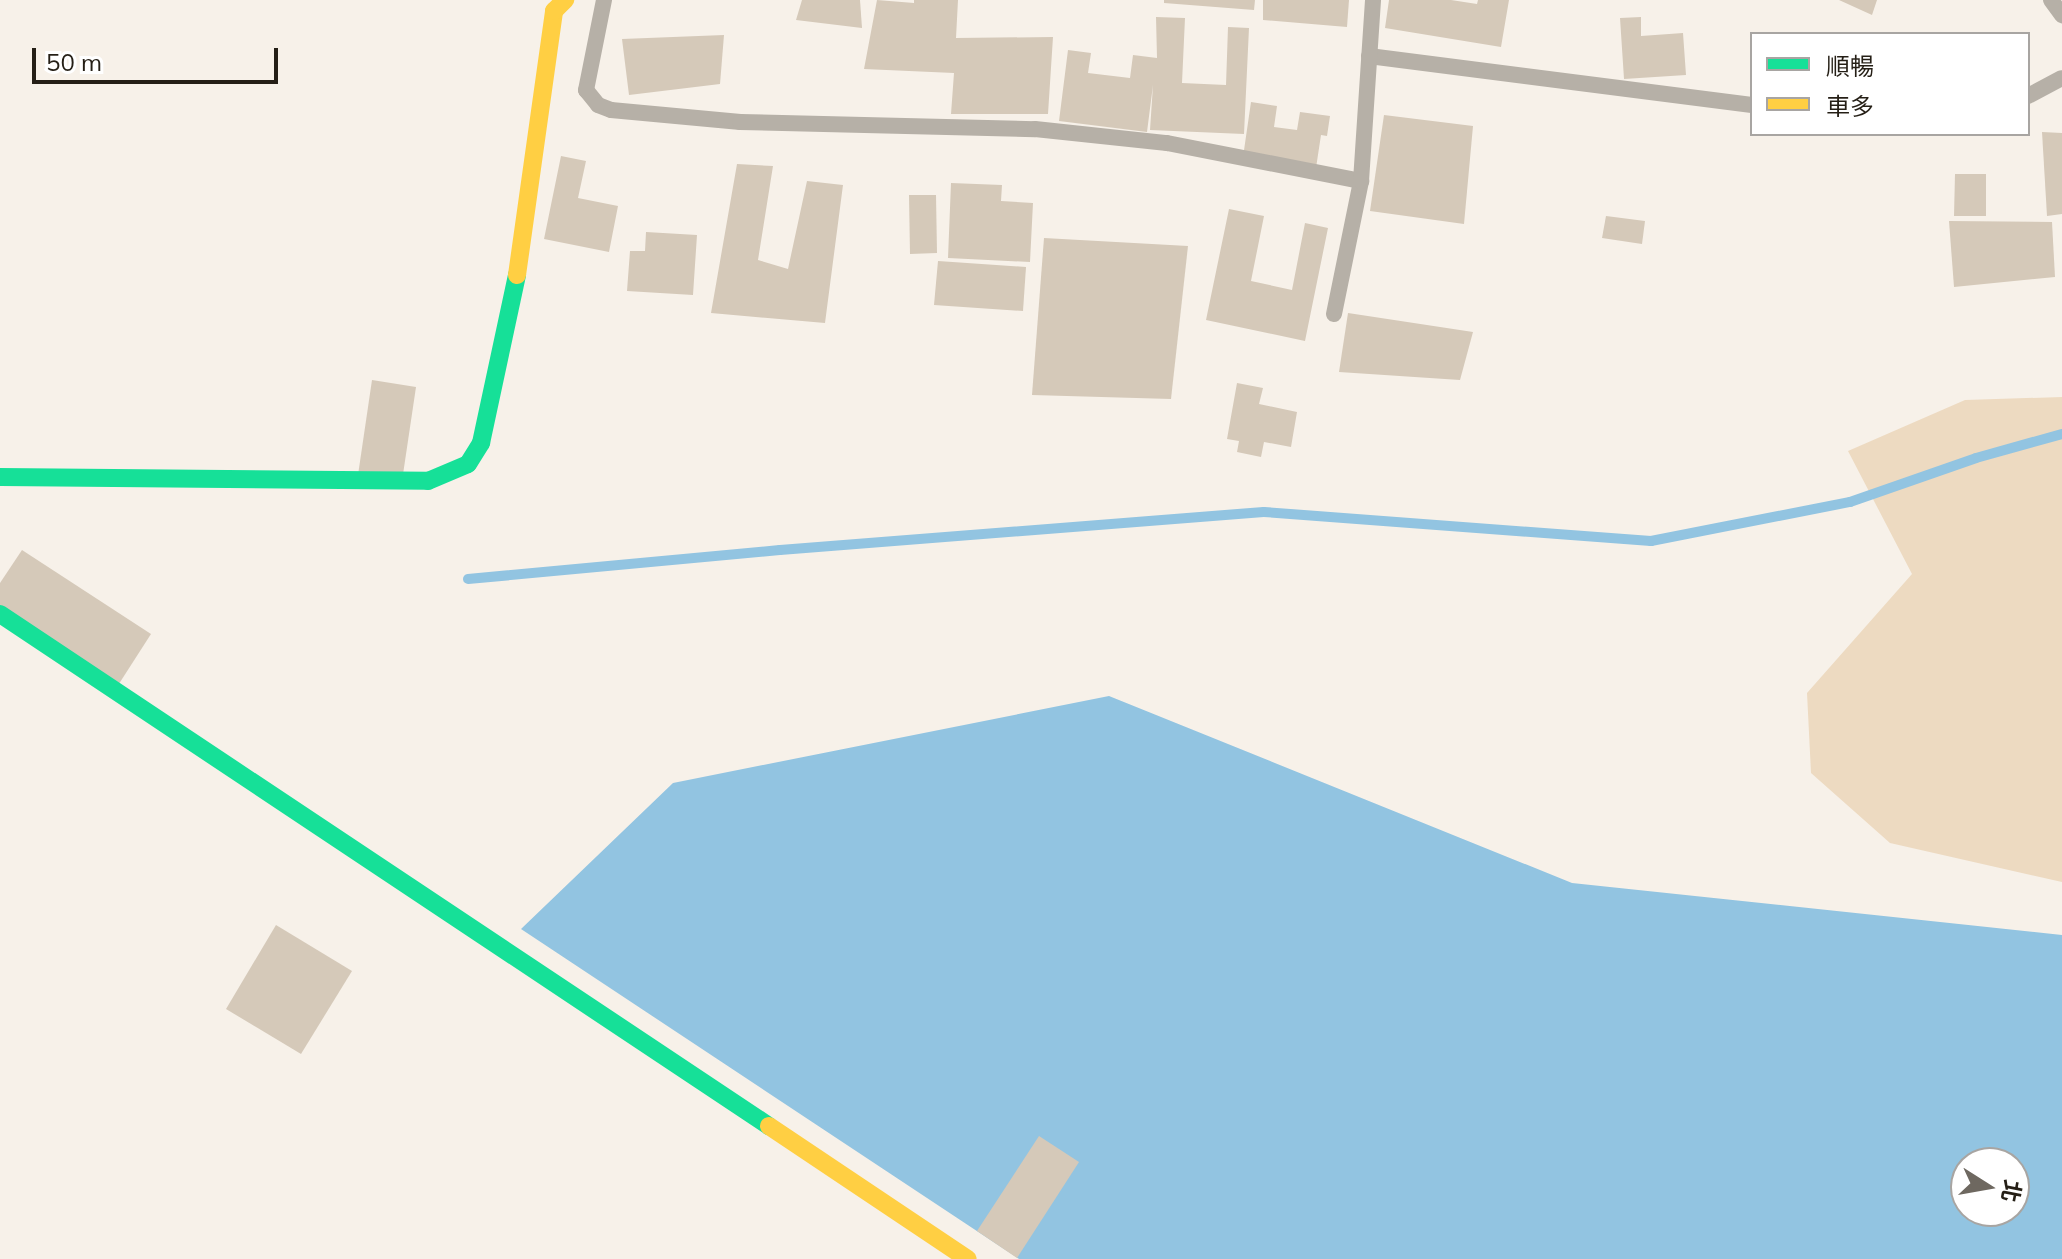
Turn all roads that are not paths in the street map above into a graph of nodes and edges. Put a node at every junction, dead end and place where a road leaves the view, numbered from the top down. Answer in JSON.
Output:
{"nodes":[{"id":1,"x":565,"y":0,"type":"edge"},
{"id":2,"x":604,"y":0,"type":"edge"},
{"id":3,"x":1373,"y":0,"type":"edge"},
{"id":4,"x":2051,"y":0,"type":"edge"},
{"id":5,"x":2062,"y":15,"type":"edge"},
{"id":6,"x":1369,"y":56,"type":"junction"},
{"id":7,"x":2062,"y":78,"type":"edge"},
{"id":8,"x":2030,"y":95,"type":"edge"},
{"id":9,"x":1750,"y":105,"type":"edge"},
{"id":10,"x":1361,"y":181,"type":"junction"},
{"id":11,"x":1334,"y":314,"type":"dead end"},
{"id":12,"x":0,"y":477,"type":"edge"},
{"id":13,"x":0,"y":614,"type":"edge"},
{"id":14,"x":968,"y":1259,"type":"edge"}],
"edges":[{"from":1,"to":12,"type":"street"},
{"from":2,"to":10,"type":"lane"},
{"from":3,"to":6,"type":"lane"},
{"from":4,"to":5,"type":"lane"},
{"from":6,"to":9,"type":"lane"},
{"from":6,"to":10,"type":"lane"},
{"from":7,"to":8,"type":"lane"},
{"from":10,"to":11,"type":"lane"},
{"from":13,"to":14,"type":"street"}]}
